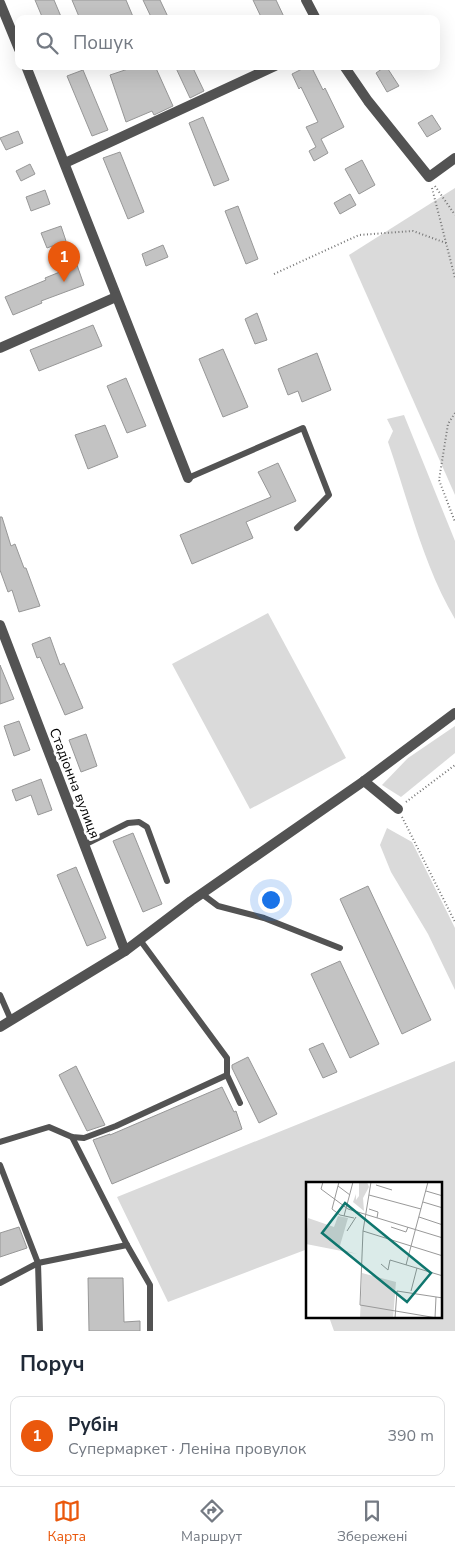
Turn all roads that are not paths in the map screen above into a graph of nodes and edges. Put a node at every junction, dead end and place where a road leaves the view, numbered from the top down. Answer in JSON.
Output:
{"nodes":[{"id":1,"x":306,"y":0,"type":"edge"},
{"id":2,"x":0,"y":3,"type":"edge"},
{"id":3,"x":314,"y":15,"type":"edge"},
{"id":4,"x":15,"y":39,"type":"edge"},
{"id":5,"x":28,"y":70,"type":"edge"},
{"id":6,"x":266,"y":70,"type":"edge"},
{"id":7,"x":347,"y":70,"type":"edge"},
{"id":8,"x":455,"y":158,"type":"edge"},
{"id":9,"x":65,"y":163,"type":"junction"},
{"id":10,"x":116,"y":296,"type":"junction"},
{"id":11,"x":0,"y":348,"type":"edge"},
{"id":12,"x":188,"y":478,"type":"joint"},
{"id":13,"x":297,"y":528,"type":"dead end"},
{"id":14,"x":0,"y":625,"type":"edge"},
{"id":15,"x":455,"y":714,"type":"edge"},
{"id":16,"x":364,"y":781,"type":"junction"},
{"id":17,"x":398,"y":808,"type":"road end"},
{"id":18,"x":84,"y":845,"type":"junction"},
{"id":19,"x":167,"y":881,"type":"dead end"},
{"id":20,"x":202,"y":894,"type":"junction"},
{"id":21,"x":140,"y":940,"type":"junction"},
{"id":22,"x":340,"y":948,"type":"dead end"},
{"id":23,"x":125,"y":951,"type":"junction"},
{"id":24,"x":0,"y":995,"type":"edge"},
{"id":25,"x":11,"y":1020,"type":"junction"},
{"id":26,"x":0,"y":1027,"type":"edge"},
{"id":27,"x":227,"y":1075,"type":"junction"},
{"id":28,"x":240,"y":1104,"type":"dead end"},
{"id":29,"x":72,"y":1137,"type":"junction"},
{"id":30,"x":0,"y":1142,"type":"edge"},
{"id":31,"x":0,"y":1165,"type":"edge"},
{"id":32,"x":127,"y":1246,"type":"junction"},
{"id":33,"x":38,"y":1262,"type":"junction"},
{"id":34,"x":0,"y":1282,"type":"edge"},
{"id":35,"x":40,"y":1331,"type":"edge"},
{"id":36,"x":150,"y":1331,"type":"edge"}],
"edges":[{"from":1,"to":3,"type":"street"},
{"from":2,"to":4,"type":"street"},
{"from":5,"to":9,"type":"street"},
{"from":6,"to":9,"type":"street"},
{"from":7,"to":8,"type":"street"},
{"from":9,"to":10,"type":"street"},
{"from":10,"to":11,"type":"street"},
{"from":10,"to":12,"type":"street"},
{"from":12,"to":13,"type":"lane"},
{"from":14,"to":18,"type":"street","name":"Стадіонна вулиця"},
{"from":15,"to":16,"type":"street"},
{"from":16,"to":17,"type":"street"},
{"from":16,"to":20,"type":"street"},
{"from":18,"to":19,"type":"lane"},
{"from":18,"to":23,"type":"street","name":"Стадіонна вулиця"},
{"from":20,"to":21,"type":"street"},
{"from":20,"to":22,"type":"lane"},
{"from":21,"to":23,"type":"street"},
{"from":21,"to":27,"type":"lane"},
{"from":23,"to":25,"type":"street"},
{"from":24,"to":25,"type":"lane"},
{"from":25,"to":26,"type":"street"},
{"from":27,"to":28,"type":"lane"},
{"from":27,"to":29,"type":"lane"},
{"from":29,"to":30,"type":"lane"},
{"from":29,"to":32,"type":"lane"},
{"from":31,"to":33,"type":"lane"},
{"from":32,"to":33,"type":"lane"},
{"from":32,"to":36,"type":"lane"},
{"from":33,"to":34,"type":"lane"},
{"from":33,"to":35,"type":"lane"}]}
